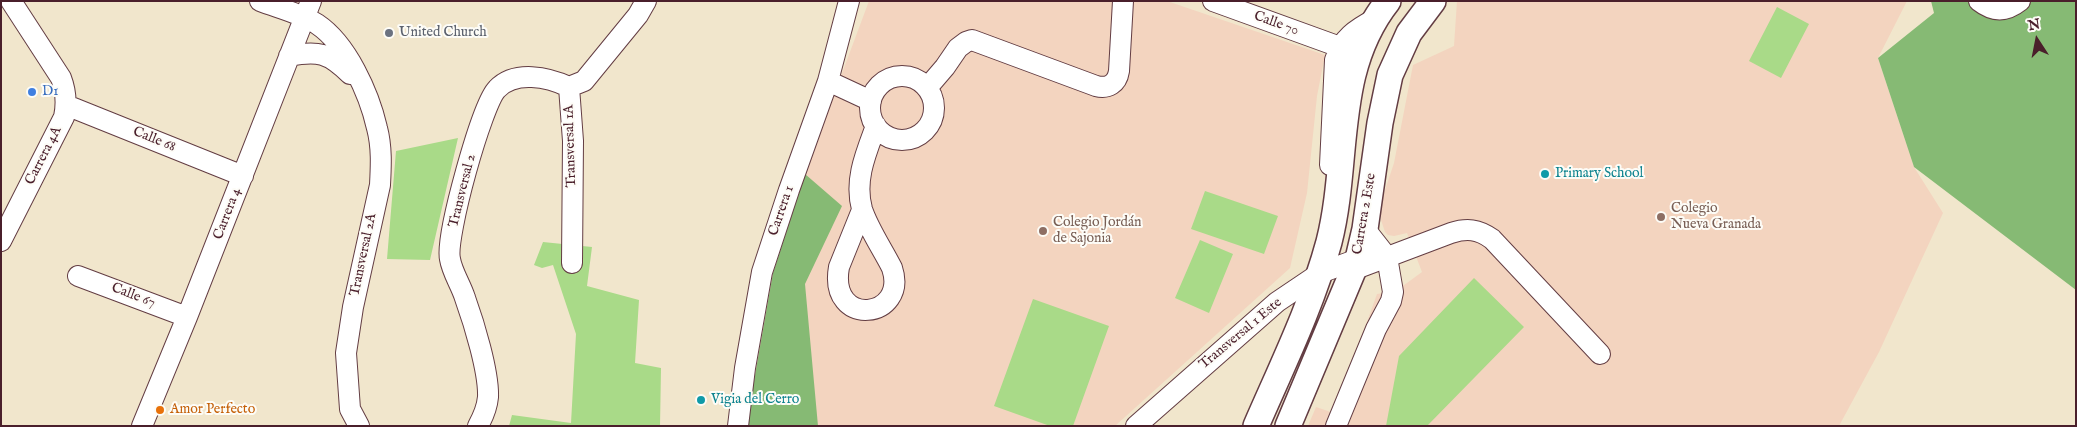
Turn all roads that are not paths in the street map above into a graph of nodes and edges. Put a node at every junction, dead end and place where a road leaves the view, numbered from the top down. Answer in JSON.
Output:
{"nodes":[{"id":1,"x":11,"y":1,"type":"edge"},
{"id":2,"x":260,"y":1,"type":"edge"},
{"id":3,"x":646,"y":1,"type":"edge"},
{"id":4,"x":849,"y":1,"type":"edge"},
{"id":5,"x":1122,"y":1,"type":"edge"},
{"id":6,"x":1213,"y":1,"type":"edge"},
{"id":7,"x":1433,"y":1,"type":"edge"},
{"id":8,"x":1979,"y":1,"type":"edge"},
{"id":9,"x":2020,"y":1,"type":"edge"},
{"id":10,"x":308,"y":9,"type":"edge"},
{"id":11,"x":1382,"y":10,"type":"edge"},
{"id":12,"x":1340,"y":47,"type":"junction"},
{"id":13,"x":288,"y":56,"type":"junction"},
{"id":14,"x":828,"y":81,"type":"junction"},
{"id":15,"x":362,"y":86,"type":"junction"},
{"id":16,"x":568,"y":87,"type":"junction"},
{"id":17,"x":927,"y":88,"type":"junction"},
{"id":18,"x":871,"y":101,"type":"junction"},
{"id":19,"x":66,"y":105,"type":"junction"},
{"id":20,"x":876,"y":126,"type":"junction"},
{"id":21,"x":242,"y":176,"type":"junction"},
{"id":22,"x":862,"y":210,"type":"dead end"},
{"id":23,"x":1335,"y":215,"type":"junction"},
{"id":24,"x":1365,"y":229,"type":"junction"},
{"id":25,"x":1,"y":241,"type":"edge"},
{"id":26,"x":1387,"y":257,"type":"junction"},
{"id":27,"x":572,"y":263,"type":"dead end"},
{"id":28,"x":1356,"y":265,"type":"junction"},
{"id":29,"x":1320,"y":273,"type":"junction"},
{"id":30,"x":78,"y":276,"type":"dead end"},
{"id":31,"x":188,"y":317,"type":"junction"},
{"id":32,"x":1600,"y":354,"type":"dead end"},
{"id":33,"x":142,"y":426,"type":"edge"},
{"id":34,"x":359,"y":426,"type":"edge"},
{"id":35,"x":478,"y":426,"type":"edge"},
{"id":36,"x":738,"y":426,"type":"edge"},
{"id":37,"x":1136,"y":426,"type":"edge"},
{"id":38,"x":1256,"y":426,"type":"edge"},
{"id":39,"x":1288,"y":426,"type":"edge"},
{"id":40,"x":1336,"y":426,"type":"edge"}],
"edges":[{"from":1,"to":19,"type":"street","name":"Carrera 4A"},
{"from":2,"to":10,"type":"street","name":"Transversal 2A"},
{"from":3,"to":16,"type":"street","name":"Transversal 1A"},
{"from":4,"to":14,"type":"street","name":"Carrera 1"},
{"from":5,"to":17,"type":"street"},
{"from":6,"to":12,"type":"street","name":"Calle 70"},
{"from":7,"to":24,"type":"main road","name":"Carrera 2 Este"},
{"from":8,"to":9,"type":"street"},
{"from":10,"to":13,"type":"street","name":"Carrera 4"},
{"from":10,"to":15,"type":"street","name":"Transversal 2A"},
{"from":11,"to":12,"type":"street"},
{"from":11,"to":23,"type":"main road"},
{"from":12,"to":23,"type":"street"},
{"from":13,"to":15,"type":"street","name":"Transversal 2A"},
{"from":13,"to":21,"type":"street","name":"Carrera 4"},
{"from":14,"to":18,"type":"street"},
{"from":14,"to":36,"type":"street","name":"Carrera 1"},
{"from":15,"to":34,"type":"street","name":"Transversal 2A"},
{"from":16,"to":27,"type":"street","name":"Transversal 1A"},
{"from":16,"to":35,"type":"street","name":"Transversal 2"},
{"from":17,"to":18,"type":"street"},
{"from":17,"to":20,"type":"street"},
{"from":18,"to":20,"type":"street"},
{"from":19,"to":21,"type":"street","name":"Calle 68"},
{"from":19,"to":25,"type":"street","name":"Carrera 4A"},
{"from":20,"to":22,"type":"street"},
{"from":21,"to":31,"type":"street","name":"Carrera 4"},
{"from":23,"to":29,"type":"main road"},
{"from":24,"to":26,"type":"street"},
{"from":24,"to":28,"type":"main road","name":"Carrera 2 Este"},
{"from":26,"to":28,"type":"street","name":"Transversal 1 Este"},
{"from":26,"to":32,"type":"street","name":"Transversal 1 Este"},
{"from":26,"to":40,"type":"street"},
{"from":28,"to":29,"type":"street","name":"Transversal 1 Este"},
{"from":28,"to":39,"type":"main road","name":"Carrera 2 Este"},
{"from":29,"to":37,"type":"street","name":"Transversal 1 Este"},
{"from":29,"to":38,"type":"main road"},
{"from":30,"to":31,"type":"street","name":"Calle 67"},
{"from":31,"to":33,"type":"street","name":"Carrera 4"}]}
